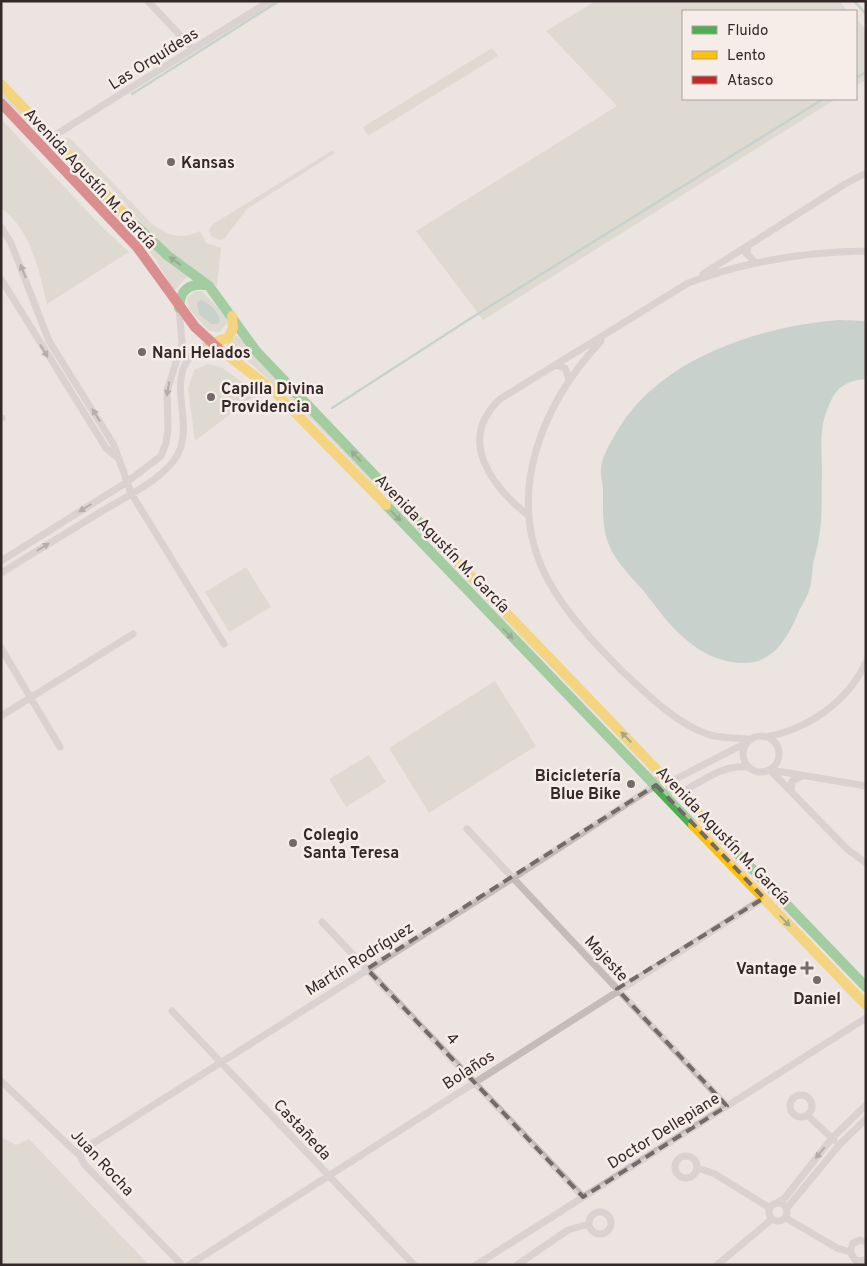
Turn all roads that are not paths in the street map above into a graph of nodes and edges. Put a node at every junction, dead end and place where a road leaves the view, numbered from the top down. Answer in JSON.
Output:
{"nodes":[{"id":1,"x":148,"y":1,"type":"edge"},
{"id":2,"x":270,"y":1,"type":"edge"},
{"id":3,"x":193,"y":49,"type":"junction"},
{"id":4,"x":1,"y":84,"type":"edge"},
{"id":5,"x":1,"y":103,"type":"edge"},
{"id":6,"x":52,"y":137,"type":"junction"},
{"id":7,"x":866,"y":173,"type":"edge"},
{"id":8,"x":1,"y":227,"type":"edge"},
{"id":9,"x":749,"y":245,"type":"junction"},
{"id":10,"x":866,"y":251,"type":"edge"},
{"id":11,"x":755,"y":262,"type":"junction"},
{"id":12,"x":1,"y":279,"type":"edge"},
{"id":13,"x":688,"y":284,"type":"junction"},
{"id":14,"x":209,"y":286,"type":"junction"},
{"id":15,"x":179,"y":308,"type":"junction"},
{"id":16,"x":39,"y":314,"type":"junction"},
{"id":17,"x":232,"y":316,"type":"junction"},
{"id":18,"x":28,"y":322,"type":"junction"},
{"id":19,"x":606,"y":336,"type":"junction"},
{"id":20,"x":211,"y":343,"type":"junction"},
{"id":21,"x":555,"y":365,"type":"junction"},
{"id":22,"x":174,"y":368,"type":"junction"},
{"id":23,"x":183,"y":371,"type":"junction"},
{"id":24,"x":569,"y":379,"type":"junction"},
{"id":25,"x":168,"y":430,"type":"junction"},
{"id":26,"x":183,"y":432,"type":"junction"},
{"id":27,"x":167,"y":439,"type":"junction"},
{"id":28,"x":182,"y":442,"type":"junction"},
{"id":29,"x":119,"y":458,"type":"junction"},
{"id":30,"x":127,"y":482,"type":"junction"},
{"id":31,"x":131,"y":493,"type":"junction"},
{"id":32,"x":530,"y":516,"type":"junction"},
{"id":33,"x":1,"y":561,"type":"edge"},
{"id":34,"x":1,"y":573,"type":"edge"},
{"id":35,"x":133,"y":634,"type":"dead end"},
{"id":36,"x":224,"y":644,"type":"dead end"},
{"id":37,"x":1,"y":648,"type":"edge"},
{"id":38,"x":866,"y":662,"type":"edge"},
{"id":39,"x":31,"y":698,"type":"junction"},
{"id":40,"x":1,"y":716,"type":"edge"},
{"id":41,"x":766,"y":737,"type":"junction"},
{"id":42,"x":749,"y":741,"type":"junction"},
{"id":43,"x":60,"y":747,"type":"dead end"},
{"id":44,"x":748,"y":767,"type":"junction"},
{"id":45,"x":694,"y":770,"type":"junction"},
{"id":46,"x":770,"y":770,"type":"junction"},
{"id":47,"x":660,"y":772,"type":"junction"},
{"id":48,"x":802,"y":776,"type":"junction"},
{"id":49,"x":702,"y":781,"type":"junction"},
{"id":50,"x":670,"y":782,"type":"junction"},
{"id":51,"x":656,"y":785,"type":"junction"},
{"id":52,"x":866,"y":786,"type":"edge"},
{"id":53,"x":791,"y":791,"type":"junction"},
{"id":54,"x":680,"y":793,"type":"junction"},
{"id":55,"x":668,"y":796,"type":"junction"},
{"id":56,"x":467,"y":829,"type":"dead end"},
{"id":57,"x":866,"y":863,"type":"edge"},
{"id":58,"x":514,"y":878,"type":"junction"},
{"id":59,"x":764,"y":898,"type":"junction"},
{"id":60,"x":322,"y":922,"type":"dead end"},
{"id":61,"x":367,"y":968,"type":"junction"},
{"id":62,"x":866,"y":986,"type":"edge"},
{"id":63,"x":618,"y":990,"type":"junction"},
{"id":64,"x":866,"y":1005,"type":"edge"},
{"id":65,"x":172,"y":1011,"type":"dead end"},
{"id":66,"x":866,"y":1018,"type":"edge"},
{"id":67,"x":221,"y":1062,"type":"junction"},
{"id":68,"x":1,"y":1081,"type":"edge"},
{"id":69,"x":474,"y":1081,"type":"junction"},
{"id":70,"x":727,"y":1106,"type":"junction"},
{"id":71,"x":865,"y":1108,"type":"edge"},
{"id":72,"x":807,"y":1115,"type":"dead end"},
{"id":73,"x":866,"y":1119,"type":"edge"},
{"id":74,"x":832,"y":1138,"type":"junction"},
{"id":75,"x":840,"y":1144,"type":"junction"},
{"id":76,"x":80,"y":1156,"type":"junction"},
{"id":77,"x":697,"y":1168,"type":"dead end"},
{"id":78,"x":327,"y":1175,"type":"junction"},
{"id":79,"x":583,"y":1197,"type":"junction"},
{"id":80,"x":778,"y":1202,"type":"junction"},
{"id":81,"x":770,"y":1208,"type":"junction"},
{"id":82,"x":787,"y":1208,"type":"junction"},
{"id":83,"x":786,"y":1218,"type":"junction"},
{"id":84,"x":772,"y":1219,"type":"junction"},
{"id":85,"x":589,"y":1224,"type":"dead end"},
{"id":86,"x":866,"y":1242,"type":"edge"},
{"id":87,"x":850,"y":1252,"type":"junction"},
{"id":88,"x":866,"y":1260,"type":"edge"},
{"id":89,"x":182,"y":1265,"type":"edge"},
{"id":90,"x":189,"y":1265,"type":"edge"},
{"id":91,"x":414,"y":1265,"type":"edge"},
{"id":92,"x":476,"y":1265,"type":"edge"},
{"id":93,"x":517,"y":1265,"type":"edge"},
{"id":94,"x":717,"y":1265,"type":"edge"}],
"edges":[{"from":1,"to":3,"type":"street"},
{"from":2,"to":3,"type":"street","name":"Las Orquídeas"},
{"from":3,"to":6,"type":"street","name":"Las Orquídeas"},
{"from":4,"to":6,"type":"main road","name":"Avenida Agustín M. García"},
{"from":5,"to":15,"type":"main road","name":"Avenida Agustín M. García"},
{"from":14,"to":6,"type":"main road","name":"Avenida Agustín M. García","one_way":true},
{"from":7,"to":9,"type":"street"},
{"from":16,"to":8,"type":"street","one_way":true},
{"from":9,"to":11,"type":"street"},
{"from":9,"to":13,"type":"street"},
{"from":10,"to":11,"type":"street"},
{"from":11,"to":13,"type":"street"},
{"from":12,"to":18,"type":"street"},
{"from":13,"to":19,"type":"street"},
{"from":14,"to":15,"type":"main road"},
{"from":14,"to":17,"type":"main road","name":"Avenida Agustín M. García"},
{"from":15,"to":20,"type":"main road","name":"Avenida Agustín M. García"},
{"from":15,"to":22,"type":"street"},
{"from":16,"to":18,"type":"street"},
{"from":29,"to":16,"type":"street","one_way":true},
{"from":17,"to":20,"type":"main road"},
{"from":47,"to":17,"type":"main road","name":"Avenida Agustín M. García","one_way":true},
{"from":18,"to":29,"type":"street","one_way":true},
{"from":19,"to":21,"type":"street"},
{"from":19,"to":24,"type":"street"},
{"from":20,"to":23,"type":"street"},
{"from":20,"to":51,"type":"main road","name":"Avenida Agustín M. García","one_way":true},
{"from":21,"to":24,"type":"street"},
{"from":21,"to":32,"type":"street"},
{"from":22,"to":23,"type":"street"},
{"from":22,"to":25,"type":"street","one_way":true},
{"from":23,"to":26,"type":"street"},
{"from":24,"to":32,"type":"street"},
{"from":25,"to":26,"type":"street"},
{"from":25,"to":27,"type":"street"},
{"from":26,"to":28,"type":"street"},
{"from":27,"to":28,"type":"street"},
{"from":27,"to":30,"type":"street"},
{"from":28,"to":31,"type":"street"},
{"from":29,"to":30,"type":"street"},
{"from":30,"to":31,"type":"street"},
{"from":30,"to":33,"type":"street","one_way":true},
{"from":34,"to":31,"type":"street","one_way":true},
{"from":31,"to":36,"type":"street"},
{"from":32,"to":42,"type":"street"},
{"from":35,"to":39,"type":"street"},
{"from":37,"to":39,"type":"street"},
{"from":38,"to":41,"type":"street"},
{"from":39,"to":40,"type":"street"},
{"from":39,"to":43,"type":"street"},
{"from":41,"to":42,"type":"street"},
{"from":41,"to":46,"type":"street"},
{"from":42,"to":44,"type":"street"},
{"from":42,"to":45,"type":"street"},
{"from":44,"to":46,"type":"street"},
{"from":44,"to":49,"type":"street"},
{"from":45,"to":49,"type":"street"},
{"from":45,"to":50,"type":"street"},
{"from":46,"to":48,"type":"street"},
{"from":46,"to":53,"type":"street"},
{"from":47,"to":50,"type":"main road","name":"Avenida Agustín M. García"},
{"from":47,"to":51,"type":"street"},
{"from":48,"to":52,"type":"street"},
{"from":48,"to":53,"type":"street"},
{"from":49,"to":54,"type":"street"},
{"from":50,"to":54,"type":"main road","name":"Avenida Agustín M. García"},
{"from":50,"to":55,"type":"street"},
{"from":51,"to":55,"type":"main road","name":"Avenida Agustín M. García"},
{"from":51,"to":58,"type":"street","name":"Martín Rodríguez"},
{"from":53,"to":57,"type":"street"},
{"from":54,"to":62,"type":"main road","name":"Avenida Agustín M. García"},
{"from":55,"to":59,"type":"main road","name":"Avenida Agustín M. García"},
{"from":56,"to":58,"type":"street","name":"Majeste"},
{"from":58,"to":61,"type":"street","name":"Martín Rodríguez"},
{"from":58,"to":63,"type":"street","name":"Majeste"},
{"from":59,"to":63,"type":"street","name":"Bolaños"},
{"from":59,"to":64,"type":"main road","name":"Avenida Agustín M. García","one_way":true},
{"from":60,"to":61,"type":"street","name":"4"},
{"from":61,"to":67,"type":"street","name":"Martín Rodríguez"},
{"from":61,"to":69,"type":"street","name":"4"},
{"from":63,"to":69,"type":"street","name":"Bolaños"},
{"from":63,"to":70,"type":"street","name":"Majeste"},
{"from":65,"to":67,"type":"street","name":"Castañeda"},
{"from":66,"to":70,"type":"street","name":"Doctor Dellepiane"},
{"from":67,"to":76,"type":"street","name":"Martín Rodríguez"},
{"from":67,"to":78,"type":"street","name":"Castañeda"},
{"from":68,"to":76,"type":"street","name":"Juan Rocha"},
{"from":69,"to":78,"type":"street","name":"Bolaños"},
{"from":69,"to":79,"type":"street","name":"4"},
{"from":70,"to":79,"type":"street","name":"Doctor Dellepiane"},
{"from":71,"to":74,"type":"street"},
{"from":72,"to":74,"type":"street"},
{"from":73,"to":75,"type":"street"},
{"from":74,"to":75,"type":"street"},
{"from":74,"to":80,"type":"street","one_way":true},
{"from":75,"to":82,"type":"street"},
{"from":76,"to":89,"type":"street","name":"Juan Rocha"},
{"from":77,"to":81,"type":"street"},
{"from":78,"to":90,"type":"street","name":"Bolaños"},
{"from":78,"to":91,"type":"street","name":"Castañeda"},
{"from":79,"to":92,"type":"street","name":"Doctor Dellepiane"},
{"from":80,"to":81,"type":"street"},
{"from":80,"to":82,"type":"street"},
{"from":81,"to":84,"type":"street"},
{"from":82,"to":83,"type":"street"},
{"from":83,"to":84,"type":"street"},
{"from":83,"to":87,"type":"street"},
{"from":84,"to":94,"type":"street"},
{"from":85,"to":93,"type":"street"},
{"from":86,"to":87,"type":"street"},
{"from":87,"to":88,"type":"street"}]}
